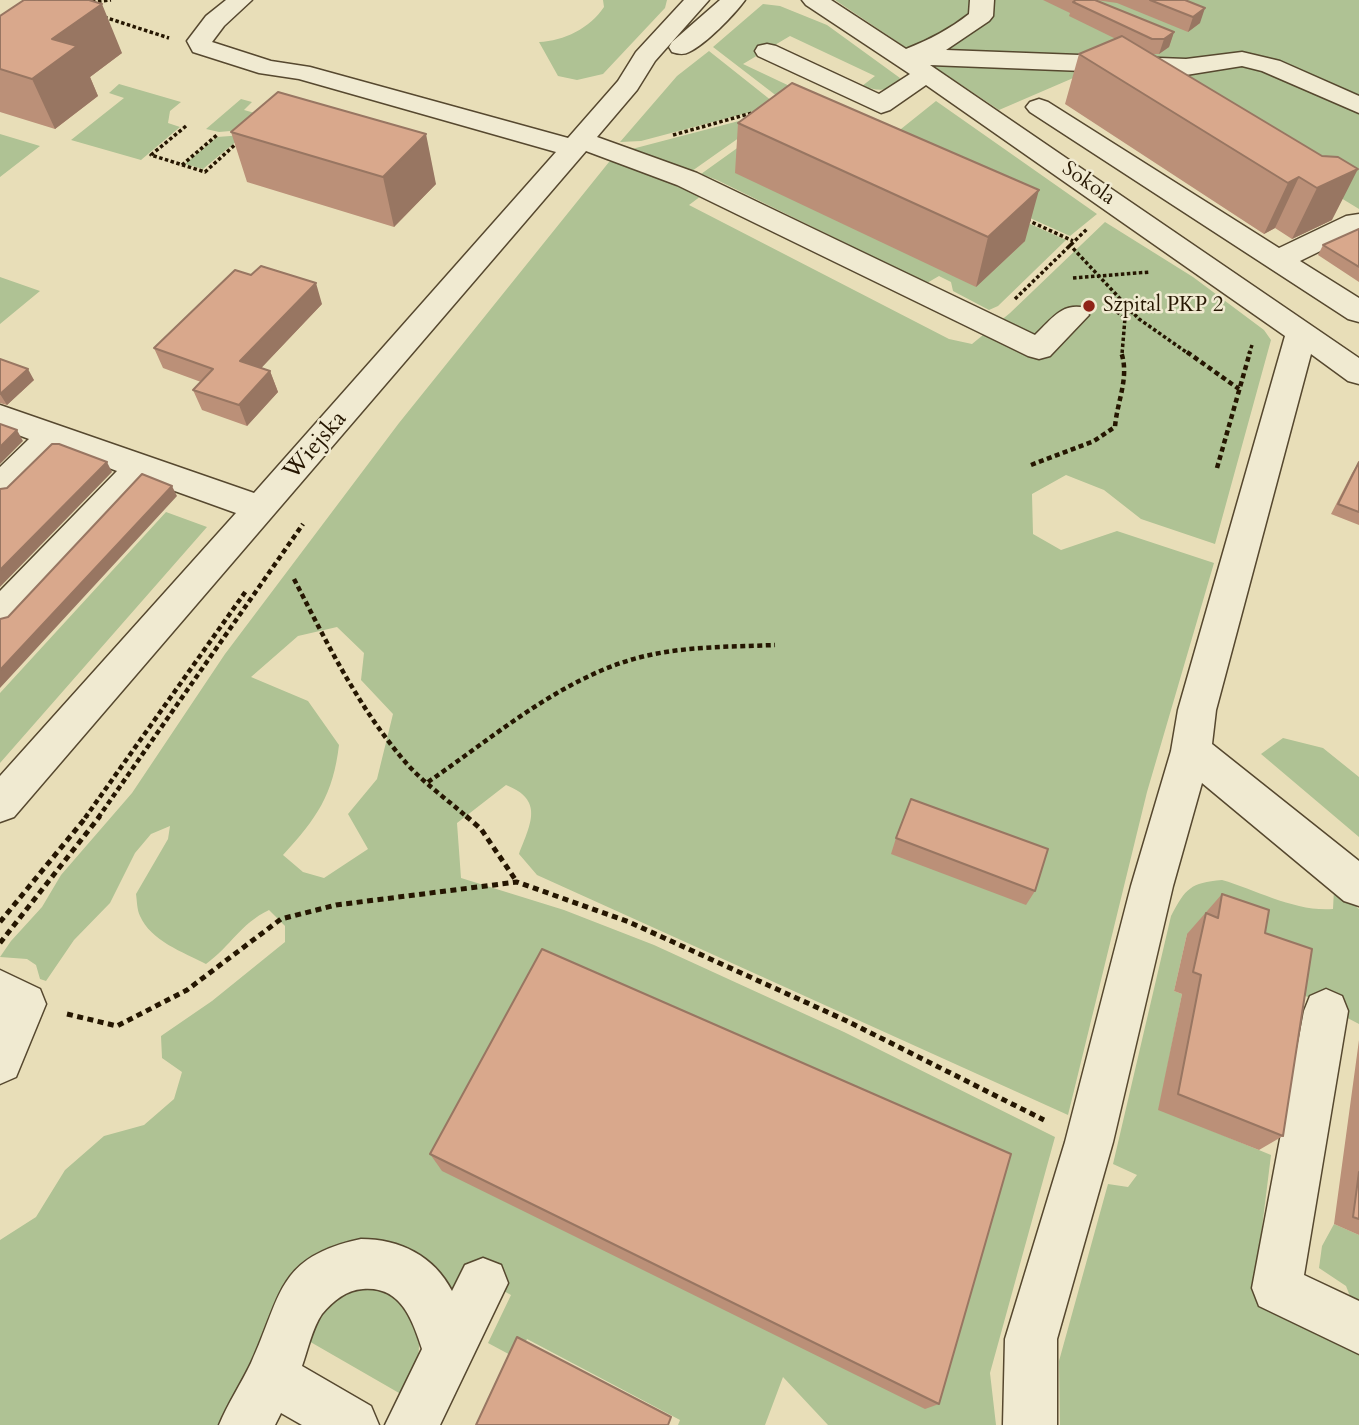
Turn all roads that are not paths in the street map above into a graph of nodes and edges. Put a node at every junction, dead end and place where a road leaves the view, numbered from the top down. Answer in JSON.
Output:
{"nodes":[{"id":1,"x":240,"y":0,"type":"edge"},
{"id":2,"x":697,"y":0,"type":"edge"},
{"id":3,"x":733,"y":0,"type":"edge"},
{"id":4,"x":814,"y":0,"type":"edge"},
{"id":5,"x":982,"y":0,"type":"edge"},
{"id":6,"x":1190,"y":44,"type":"dead end"},
{"id":7,"x":767,"y":51,"type":"dead end"},
{"id":8,"x":903,"y":58,"type":"junction"},
{"id":9,"x":1214,"y":61,"type":"junction"},
{"id":10,"x":1107,"y":64,"type":"junction"},
{"id":11,"x":926,"y":74,"type":"junction"},
{"id":12,"x":628,"y":85,"type":"junction"},
{"id":13,"x":1129,"y":87,"type":"edge"},
{"id":14,"x":1359,"y":105,"type":"edge"},
{"id":15,"x":1039,"y":107,"type":"dead end"},
{"id":16,"x":585,"y":146,"type":"junction"},
{"id":17,"x":1356,"y":222,"type":"edge"},
{"id":18,"x":1278,"y":260,"type":"junction"},
{"id":19,"x":1074,"y":315,"type":"dead end"},
{"id":20,"x":1359,"y":315,"type":"edge"},
{"id":21,"x":1308,"y":338,"type":"junction"},
{"id":22,"x":1359,"y":373,"type":"edge"},
{"id":23,"x":0,"y":416,"type":"edge"},
{"id":24,"x":53,"y":435,"type":"junction"},
{"id":25,"x":141,"y":467,"type":"junction"},
{"id":26,"x":0,"y":487,"type":"edge"},
{"id":27,"x":261,"y":509,"type":"junction"},
{"id":28,"x":0,"y":615,"type":"edge"},
{"id":29,"x":1191,"y":751,"type":"junction"},
{"id":30,"x":0,"y":804,"type":"edge"},
{"id":31,"x":1359,"y":887,"type":"edge"},
{"id":32,"x":12,"y":998,"type":"edge"},
{"id":33,"x":1326,"y":1011,"type":"dead end"},
{"id":34,"x":0,"y":1061,"type":"edge"},
{"id":35,"x":483,"y":1283,"type":"dead end"},
{"id":36,"x":1359,"y":1328,"type":"edge"},
{"id":37,"x":449,"y":1352,"type":"junction"},
{"id":38,"x":272,"y":1377,"type":"junction"},
{"id":39,"x":246,"y":1425,"type":"edge"},
{"id":40,"x":352,"y":1425,"type":"edge"},
{"id":41,"x":412,"y":1425,"type":"edge"},
{"id":42,"x":1030,"y":1425,"type":"edge"}],
"edges":[{"from":1,"to":16,"type":"street"},
{"from":2,"to":12,"type":"street","name":"Wiejska"},
{"from":3,"to":12,"type":"street","name":"Wiejska"},
{"from":4,"to":8,"type":"street","name":"Sokola"},
{"from":5,"to":8,"type":"street"},
{"from":6,"to":9,"type":"street"},
{"from":7,"to":11,"type":"street"},
{"from":8,"to":10,"type":"street"},
{"from":8,"to":11,"type":"street","name":"Sokola"},
{"from":9,"to":10,"type":"street"},
{"from":9,"to":14,"type":"street"},
{"from":10,"to":13,"type":"street"},
{"from":11,"to":21,"type":"street","name":"Sokola"},
{"from":12,"to":16,"type":"street","name":"Wiejska"},
{"from":15,"to":18,"type":"street"},
{"from":16,"to":19,"type":"street"},
{"from":16,"to":27,"type":"street","name":"Wiejska"},
{"from":17,"to":18,"type":"street"},
{"from":18,"to":20,"type":"street"},
{"from":20,"to":21,"type":"street"},
{"from":21,"to":22,"type":"street","name":"Sokola"},
{"from":21,"to":29,"type":"street"},
{"from":23,"to":24,"type":"street"},
{"from":24,"to":25,"type":"street"},
{"from":24,"to":26,"type":"street"},
{"from":25,"to":27,"type":"street"},
{"from":25,"to":28,"type":"street"},
{"from":27,"to":30,"type":"street","name":"Wiejska"},
{"from":29,"to":31,"type":"street"},
{"from":29,"to":42,"type":"street"},
{"from":32,"to":34,"type":"street"},
{"from":33,"to":36,"type":"street"},
{"from":35,"to":37,"type":"street"},
{"from":37,"to":38,"type":"street"},
{"from":37,"to":41,"type":"street"},
{"from":38,"to":39,"type":"street"},
{"from":38,"to":40,"type":"street"}]}
